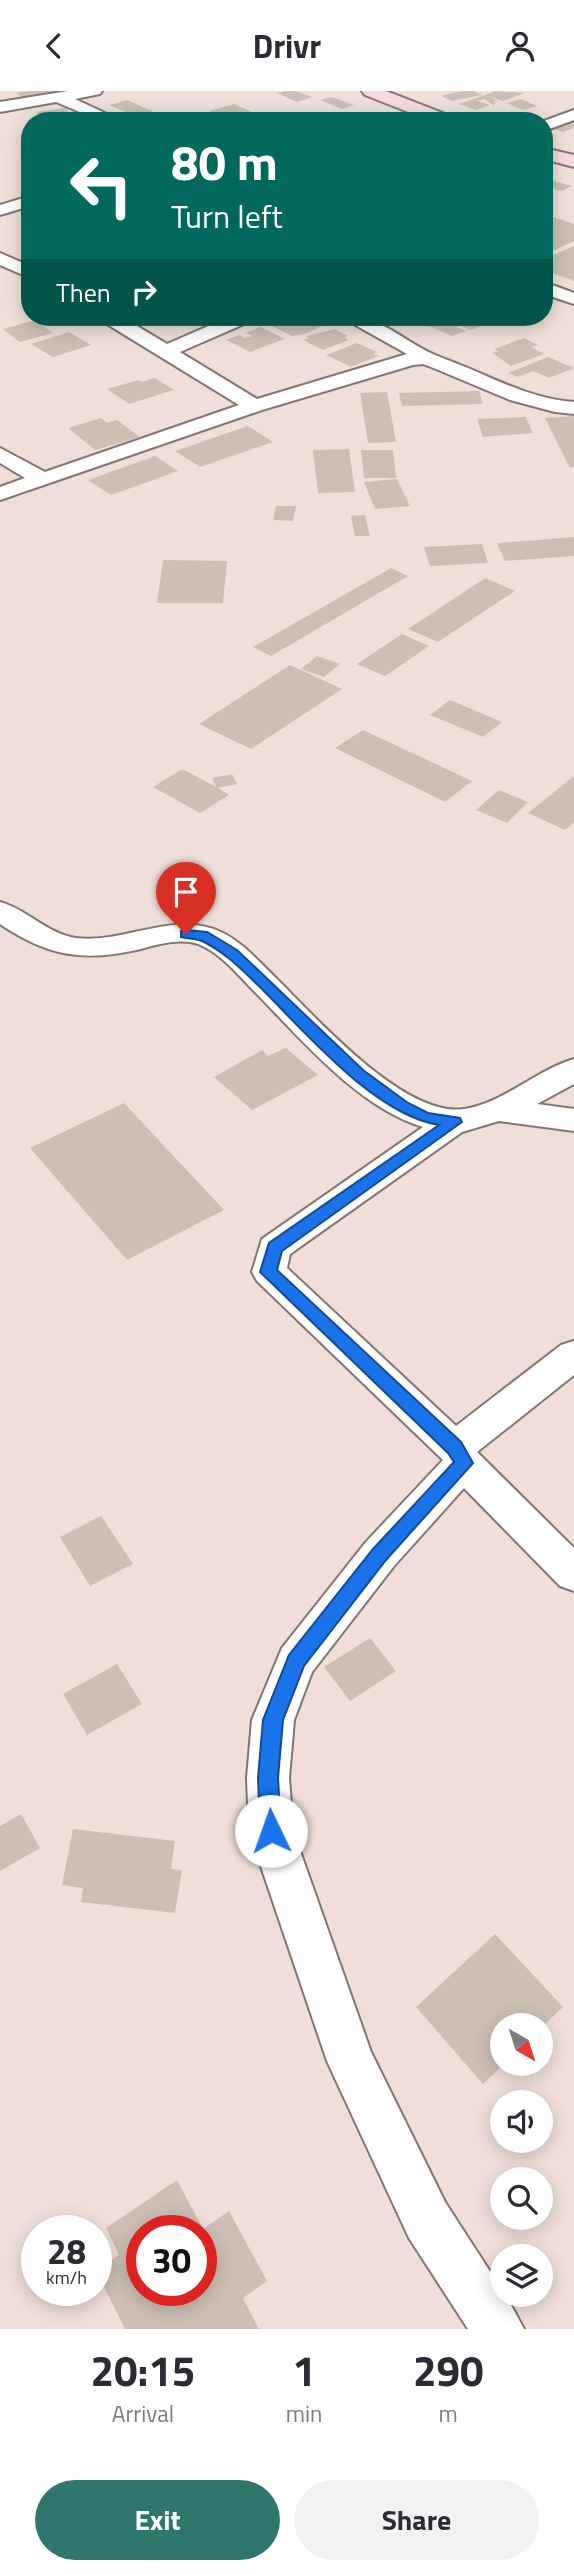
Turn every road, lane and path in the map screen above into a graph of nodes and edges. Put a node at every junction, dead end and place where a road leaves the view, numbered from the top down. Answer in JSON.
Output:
{"nodes":[{"id":1,"x":95,"y":91,"type":"edge"},
{"id":2,"x":371,"y":91,"type":"edge"},
{"id":3,"x":57,"y":97,"type":"junction"},
{"id":4,"x":0,"y":107,"type":"edge"},
{"id":5,"x":94,"y":112,"type":"edge"},
{"id":6,"x":424,"y":112,"type":"edge"},
{"id":7,"x":574,"y":115,"type":"edge"},
{"id":8,"x":553,"y":123,"type":"edge"},
{"id":9,"x":553,"y":155,"type":"edge"},
{"id":10,"x":574,"y":161,"type":"edge"},
{"id":11,"x":21,"y":204,"type":"edge"},
{"id":12,"x":0,"y":210,"type":"edge"},
{"id":13,"x":0,"y":258,"type":"edge"},
{"id":14,"x":21,"y":268,"type":"edge"},
{"id":15,"x":553,"y":291,"type":"edge"},
{"id":16,"x":574,"y":299,"type":"edge"},
{"id":17,"x":124,"y":326,"type":"edge"},
{"id":18,"x":224,"y":326,"type":"edge"},
{"id":19,"x":370,"y":326,"type":"edge"},
{"id":20,"x":167,"y":351,"type":"junction"},
{"id":21,"x":425,"y":358,"type":"junction"},
{"id":22,"x":255,"y":406,"type":"junction"},
{"id":23,"x":574,"y":408,"type":"edge"},
{"id":24,"x":0,"y":454,"type":"edge"},
{"id":25,"x":42,"y":479,"type":"junction"},
{"id":26,"x":0,"y":494,"type":"edge"},
{"id":27,"x":0,"y":911,"type":"edge"},
{"id":28,"x":574,"y":1070,"type":"edge"},
{"id":29,"x":497,"y":1110,"type":"junction"},
{"id":30,"x":574,"y":1120,"type":"edge"},
{"id":31,"x":454,"y":1122,"type":"junction"},
{"id":32,"x":574,"y":1355,"type":"edge"},
{"id":33,"x":459,"y":1455,"type":"junction"},
{"id":34,"x":574,"y":1574,"type":"edge"},
{"id":35,"x":498,"y":2329,"type":"edge"}],
"edges":[{"from":1,"to":3,"type":"street"},
{"from":2,"to":6,"type":"main road"},
{"from":3,"to":4,"type":"street"},
{"from":3,"to":5,"type":"street"},
{"from":7,"to":8,"type":"street"},
{"from":9,"to":10,"type":"main road"},
{"from":11,"to":12,"type":"street"},
{"from":13,"to":14,"type":"street"},
{"from":15,"to":16,"type":"street"},
{"from":17,"to":20,"type":"street"},
{"from":18,"to":20,"type":"street"},
{"from":19,"to":21,"type":"street"},
{"from":20,"to":22,"type":"street"},
{"from":21,"to":22,"type":"street"},
{"from":21,"to":23,"type":"street"},
{"from":22,"to":25,"type":"street"},
{"from":24,"to":25,"type":"street"},
{"from":25,"to":26,"type":"street"},
{"from":27,"to":31,"type":"street"},
{"from":28,"to":29,"type":"street"},
{"from":29,"to":30,"type":"street"},
{"from":29,"to":31,"type":"street"},
{"from":31,"to":33,"type":"street"},
{"from":32,"to":33,"type":"street"},
{"from":33,"to":34,"type":"street"},
{"from":33,"to":35,"type":"street"}]}
